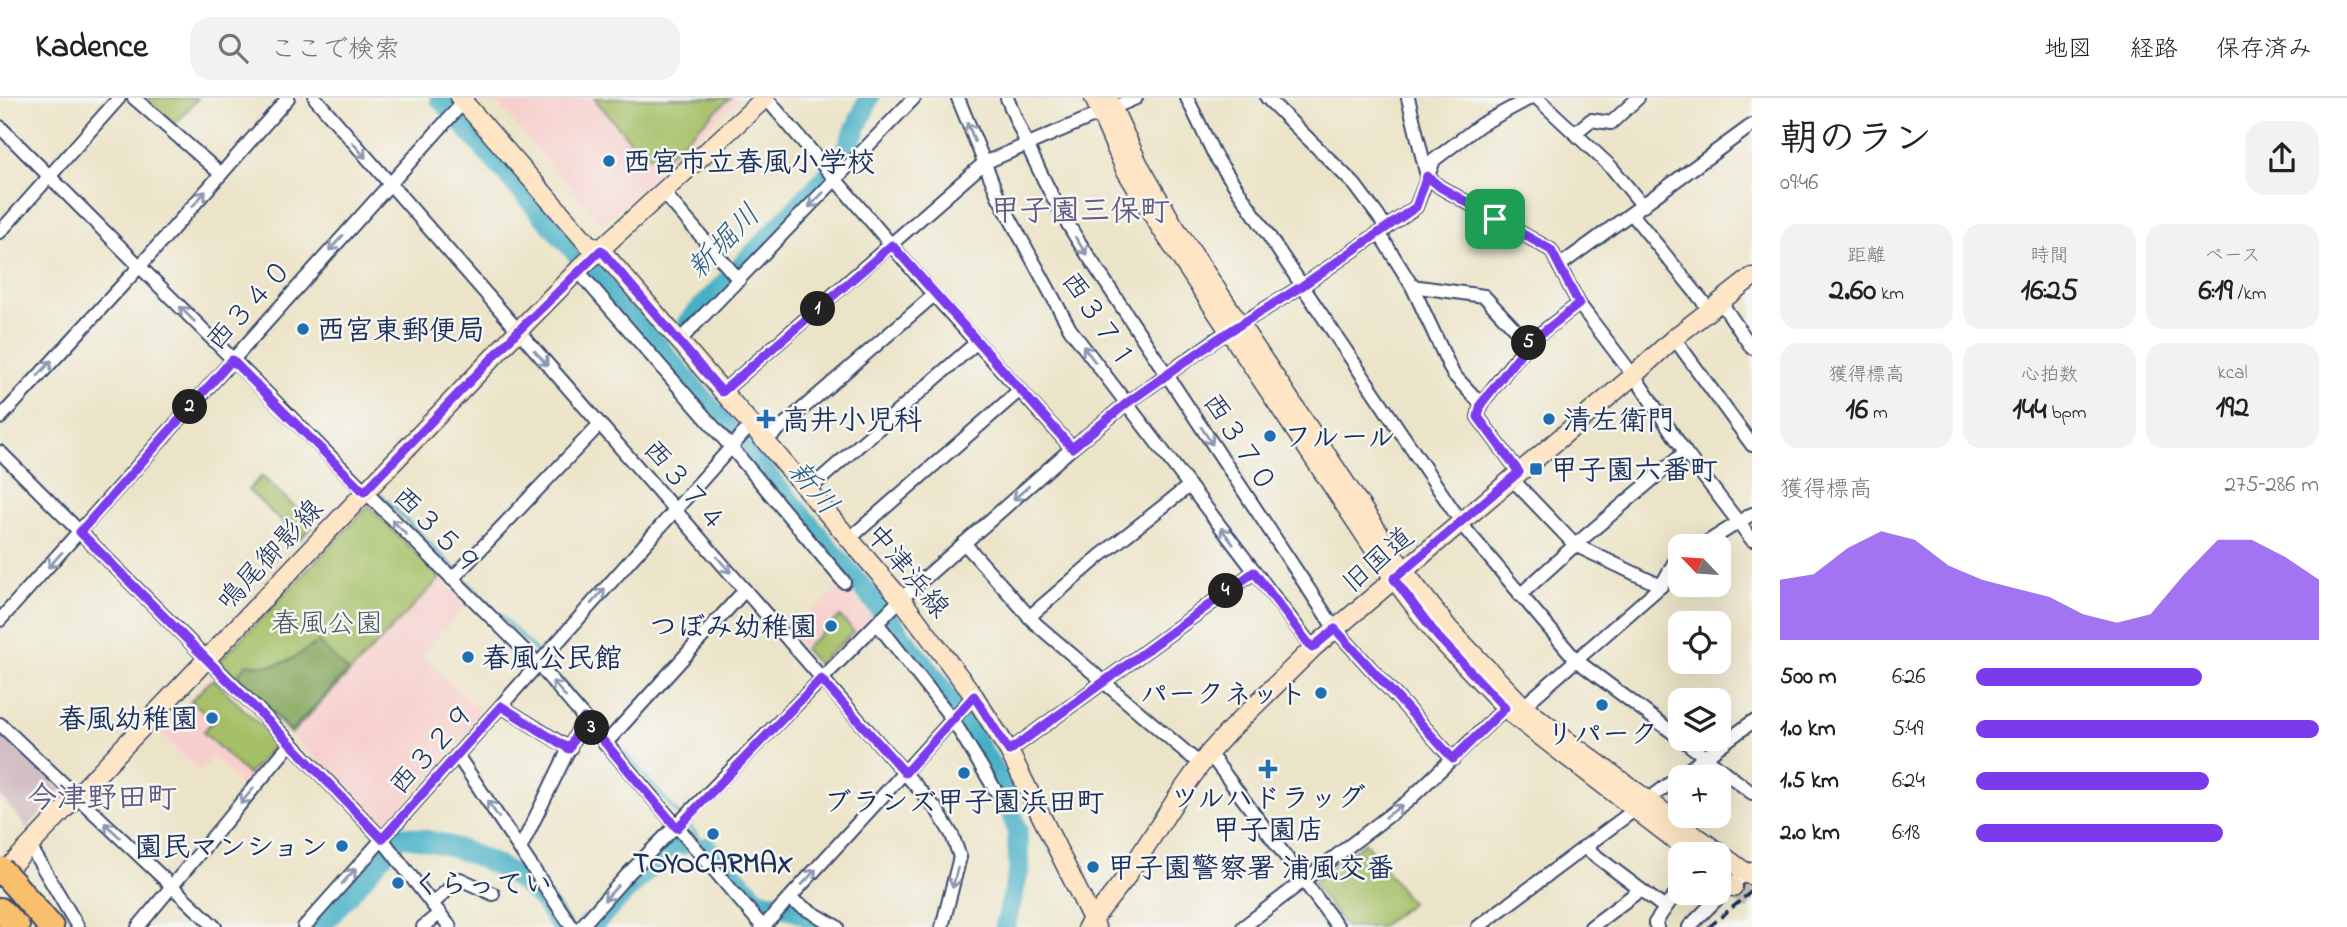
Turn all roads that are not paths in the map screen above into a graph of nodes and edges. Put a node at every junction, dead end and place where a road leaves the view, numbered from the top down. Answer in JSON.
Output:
{"nodes":[{"id":1,"x":118,"y":98,"type":"edge"},
{"id":2,"x":134,"y":98,"type":"edge"},
{"id":3,"x":288,"y":98,"type":"edge"},
{"id":4,"x":315,"y":98,"type":"edge"},
{"id":5,"x":765,"y":98,"type":"edge"},
{"id":6,"x":914,"y":98,"type":"edge"},
{"id":7,"x":958,"y":98,"type":"edge"},
{"id":8,"x":1007,"y":98,"type":"edge"},
{"id":9,"x":1136,"y":98,"type":"edge"},
{"id":10,"x":1187,"y":98,"type":"edge"},
{"id":11,"x":1267,"y":98,"type":"edge"},
{"id":12,"x":1408,"y":98,"type":"edge"},
{"id":13,"x":1530,"y":98,"type":"edge"},
{"id":14,"x":1537,"y":98,"type":"edge"},
{"id":15,"x":1638,"y":98,"type":"edge"},
{"id":16,"x":462,"y":103,"type":"edge"},
{"id":17,"x":1103,"y":104,"type":"edge"},
{"id":18,"x":1752,"y":125,"type":"edge"},
{"id":19,"x":0,"y":127,"type":"edge"},
{"id":20,"x":1575,"y":133,"type":"junction"},
{"id":21,"x":1026,"y":145,"type":"junction"},
{"id":22,"x":984,"y":163,"type":"junction"},
{"id":23,"x":832,"y":173,"type":"junction"},
{"id":24,"x":221,"y":174,"type":"junction"},
{"id":25,"x":50,"y":176,"type":"junction"},
{"id":26,"x":1427,"y":176,"type":"junction"},
{"id":27,"x":389,"y":184,"type":"junction"},
{"id":28,"x":663,"y":192,"type":"junction"},
{"id":29,"x":1637,"y":210,"type":"junction"},
{"id":30,"x":1383,"y":231,"type":"junction"},
{"id":31,"x":0,"y":232,"type":"edge"},
{"id":32,"x":892,"y":245,"type":"junction"},
{"id":33,"x":587,"y":262,"type":"junction"},
{"id":34,"x":140,"y":266,"type":"junction"},
{"id":35,"x":1559,"y":266,"type":"junction"},
{"id":36,"x":735,"y":276,"type":"junction"},
{"id":37,"x":1752,"y":277,"type":"edge"},
{"id":38,"x":1302,"y":286,"type":"junction"},
{"id":39,"x":1412,"y":286,"type":"junction"},
{"id":40,"x":934,"y":295,"type":"junction"},
{"id":41,"x":1579,"y":304,"type":"junction"},
{"id":42,"x":1714,"y":305,"type":"junction"},
{"id":43,"x":1235,"y":327,"type":"junction"},
{"id":44,"x":517,"y":332,"type":"junction"},
{"id":45,"x":1674,"y":338,"type":"junction"},
{"id":46,"x":678,"y":342,"type":"junction"},
{"id":47,"x":977,"y":342,"type":"junction"},
{"id":48,"x":1528,"y":344,"type":"junction"},
{"id":49,"x":1752,"y":348,"type":"edge"},
{"id":50,"x":232,"y":360,"type":"junction"},
{"id":51,"x":1167,"y":375,"type":"junction"},
{"id":52,"x":1633,"y":376,"type":"junction"},
{"id":53,"x":1020,"y":390,"type":"junction"},
{"id":54,"x":722,"y":392,"type":"junction"},
{"id":55,"x":1127,"y":403,"type":"junction"},
{"id":56,"x":1481,"y":404,"type":"junction"},
{"id":57,"x":0,"y":418,"type":"edge"},
{"id":58,"x":600,"y":424,"type":"junction"},
{"id":59,"x":739,"y":438,"type":"junction"},
{"id":60,"x":764,"y":442,"type":"junction"},
{"id":61,"x":1752,"y":444,"type":"edge"},
{"id":62,"x":1072,"y":448,"type":"junction"},
{"id":63,"x":0,"y":452,"type":"edge"},
{"id":64,"x":1685,"y":452,"type":"junction"},
{"id":65,"x":1515,"y":475,"type":"junction"},
{"id":66,"x":1189,"y":486,"type":"junction"},
{"id":67,"x":807,"y":491,"type":"junction"},
{"id":68,"x":364,"y":492,"type":"junction"},
{"id":69,"x":676,"y":509,"type":"junction"},
{"id":70,"x":1752,"y":514,"type":"edge"},
{"id":71,"x":1460,"y":522,"type":"junction"},
{"id":72,"x":1738,"y":523,"type":"junction"},
{"id":73,"x":80,"y":532,"type":"junction"},
{"id":74,"x":1720,"y":534,"type":"edge"},
{"id":75,"x":849,"y":539,"type":"junction"},
{"id":76,"x":1752,"y":540,"type":"edge"},
{"id":77,"x":964,"y":543,"type":"junction"},
{"id":78,"x":1575,"y":545,"type":"junction"},
{"id":79,"x":1254,"y":572,"type":"junction"},
{"id":80,"x":1668,"y":574,"type":"edge"},
{"id":81,"x":1399,"y":575,"type":"junction"},
{"id":82,"x":452,"y":579,"type":"junction"},
{"id":83,"x":844,"y":582,"type":"dead end"},
{"id":84,"x":1661,"y":586,"type":"junction"},
{"id":85,"x":745,"y":590,"type":"junction"},
{"id":86,"x":1520,"y":595,"type":"junction"},
{"id":87,"x":888,"y":612,"type":"junction"},
{"id":88,"x":1029,"y":617,"type":"junction"},
{"id":89,"x":0,"y":620,"type":"edge"},
{"id":90,"x":1335,"y":629,"type":"junction"},
{"id":91,"x":1312,"y":648,"type":"junction"},
{"id":92,"x":206,"y":660,"type":"junction"},
{"id":93,"x":1576,"y":660,"type":"junction"},
{"id":94,"x":538,"y":664,"type":"junction"},
{"id":95,"x":821,"y":679,"type":"junction"},
{"id":96,"x":1103,"y":680,"type":"junction"},
{"id":97,"x":501,"y":706,"type":"junction"},
{"id":98,"x":961,"y":710,"type":"junction"},
{"id":99,"x":1514,"y":710,"type":"junction"},
{"id":100,"x":584,"y":718,"type":"junction"},
{"id":101,"x":1752,"y":722,"type":"edge"},
{"id":102,"x":0,"y":724,"type":"edge"},
{"id":103,"x":1668,"y":729,"type":"edge"},
{"id":104,"x":290,"y":743,"type":"junction"},
{"id":105,"x":605,"y":744,"type":"junction"},
{"id":106,"x":569,"y":749,"type":"junction"},
{"id":107,"x":1009,"y":751,"type":"junction"},
{"id":108,"x":1697,"y":751,"type":"edge"},
{"id":109,"x":457,"y":755,"type":"junction"},
{"id":110,"x":1706,"y":758,"type":"junction"},
{"id":111,"x":1205,"y":759,"type":"junction"},
{"id":112,"x":1453,"y":759,"type":"junction"},
{"id":113,"x":905,"y":773,"type":"junction"},
{"id":114,"x":1752,"y":793,"type":"edge"},
{"id":115,"x":999,"y":796,"type":"dead end"},
{"id":116,"x":77,"y":797,"type":"junction"},
{"id":117,"x":1641,"y":804,"type":"junction"},
{"id":118,"x":677,"y":828,"type":"junction"},
{"id":119,"x":382,"y":839,"type":"junction"},
{"id":120,"x":1681,"y":842,"type":"edge"},
{"id":121,"x":30,"y":846,"type":"junction"},
{"id":122,"x":1584,"y":847,"type":"junction"},
{"id":123,"x":520,"y":849,"type":"junction"},
{"id":124,"x":0,"y":869,"type":"edge"},
{"id":125,"x":1749,"y":872,"type":"edge"},
{"id":126,"x":0,"y":877,"type":"edge"},
{"id":127,"x":1303,"y":881,"type":"junction"},
{"id":128,"x":1731,"y":881,"type":"edge"},
{"id":129,"x":171,"y":886,"type":"junction"},
{"id":130,"x":1640,"y":890,"type":"junction"},
{"id":131,"x":493,"y":894,"type":"dead end"},
{"id":132,"x":789,"y":899,"type":"junction"},
{"id":133,"x":1668,"y":904,"type":"edge"},
{"id":134,"x":1708,"y":905,"type":"edge"},
{"id":135,"x":436,"y":908,"type":"junction"},
{"id":136,"x":1665,"y":908,"type":"junction"},
{"id":137,"x":0,"y":910,"type":"edge"},
{"id":138,"x":1092,"y":925,"type":"edge"},
{"id":139,"x":17,"y":927,"type":"edge"},
{"id":140,"x":51,"y":927,"type":"edge"},
{"id":141,"x":78,"y":927,"type":"edge"},
{"id":142,"x":138,"y":927,"type":"edge"},
{"id":143,"x":215,"y":927,"type":"edge"},
{"id":144,"x":304,"y":927,"type":"edge"},
{"id":145,"x":424,"y":927,"type":"edge"},
{"id":146,"x":441,"y":927,"type":"edge"},
{"id":147,"x":450,"y":927,"type":"edge"},
{"id":148,"x":572,"y":927,"type":"edge"},
{"id":149,"x":580,"y":927,"type":"edge"},
{"id":150,"x":763,"y":927,"type":"edge"},
{"id":151,"x":837,"y":927,"type":"edge"},
{"id":152,"x":943,"y":927,"type":"edge"},
{"id":153,"x":1242,"y":927,"type":"edge"},
{"id":154,"x":1338,"y":927,"type":"edge"},
{"id":155,"x":1478,"y":927,"type":"edge"},
{"id":156,"x":1591,"y":927,"type":"edge"},
{"id":157,"x":1657,"y":927,"type":"edge"},
{"id":158,"x":1689,"y":927,"type":"edge"}],
"edges":[{"from":1,"to":25,"type":"street"},
{"from":2,"to":24,"type":"street"},
{"from":3,"to":24,"type":"street"},
{"from":4,"to":27,"type":"street","name":"西３７４","one_way":true},
{"from":5,"to":23,"type":"street"},
{"from":5,"to":28,"type":"street","name":"鳴尾御影線"},
{"from":6,"to":23,"type":"street"},
{"from":22,"to":7,"type":"street","name":"西３７１","one_way":true},
{"from":8,"to":21,"type":"street","name":"西３７０"},
{"from":9,"to":17,"type":"street"},
{"from":10,"to":38,"type":"street"},
{"from":11,"to":30,"type":"street"},
{"from":12,"to":26,"type":"street"},
{"from":13,"to":26,"type":"street"},
{"from":14,"to":20,"type":"street"},
{"from":15,"to":20,"type":"street"},
{"from":16,"to":27,"type":"street","name":"西３４０"},
{"from":16,"to":33,"type":"street","name":"中津浜線"},
{"from":17,"to":21,"type":"street"},
{"from":17,"to":43,"type":"street"},
{"from":18,"to":29,"type":"street"},
{"from":19,"to":25,"type":"street","name":"西３５９"},
{"from":20,"to":29,"type":"street"},
{"from":21,"to":22,"type":"street"},
{"from":21,"to":51,"type":"street","name":"西３７０","one_way":true},
{"from":22,"to":32,"type":"street"},
{"from":55,"to":22,"type":"street","name":"西３７１","one_way":true},
{"from":23,"to":32,"type":"street"},
{"from":23,"to":36,"type":"street","one_way":true},
{"from":34,"to":24,"type":"street","one_way":true},
{"from":25,"to":31,"type":"street"},
{"from":25,"to":34,"type":"street","name":"西３５９"},
{"from":26,"to":30,"type":"street"},
{"from":26,"to":35,"type":"street"},
{"from":27,"to":44,"type":"street","name":"西３７４"},
{"from":27,"to":50,"type":"street","name":"西３４０","one_way":true},
{"from":28,"to":33,"type":"street","name":"鳴尾御影線"},
{"from":28,"to":36,"type":"street"},
{"from":29,"to":35,"type":"street"},
{"from":29,"to":42,"type":"street"},
{"from":30,"to":38,"type":"street"},
{"from":30,"to":39,"type":"street"},
{"from":32,"to":40,"type":"street"},
{"from":32,"to":54,"type":"street"},
{"from":33,"to":44,"type":"street","name":"鳴尾御影線"},
{"from":33,"to":46,"type":"street","name":"中津浜線"},
{"from":33,"to":59,"type":"street"},
{"from":50,"to":34,"type":"street","name":"西３５９","one_way":true},
{"from":57,"to":34,"type":"street","one_way":true},
{"from":35,"to":41,"type":"street"},
{"from":36,"to":46,"type":"street"},
{"from":37,"to":42,"type":"street","name":"旧国道"},
{"from":38,"to":43,"type":"street"},
{"from":38,"to":71,"type":"street"},
{"from":39,"to":48,"type":"street"},
{"from":39,"to":56,"type":"street"},
{"from":40,"to":47,"type":"street"},
{"from":40,"to":60,"type":"street"},
{"from":41,"to":48,"type":"street"},
{"from":41,"to":52,"type":"street"},
{"from":42,"to":45,"type":"street","name":"旧国道"},
{"from":42,"to":49,"type":"street"},
{"from":43,"to":51,"type":"street"},
{"from":43,"to":81,"type":"street"},
{"from":44,"to":58,"type":"street","name":"西３７４","one_way":true},
{"from":44,"to":68,"type":"street","name":"鳴尾御影線"},
{"from":45,"to":52,"type":"street","name":"旧国道"},
{"from":45,"to":61,"type":"street"},
{"from":46,"to":54,"type":"street","name":"中津浜線"},
{"from":47,"to":53,"type":"street"},
{"from":47,"to":67,"type":"street"},
{"from":48,"to":56,"type":"street"},
{"from":50,"to":68,"type":"street","name":"西３５９"},
{"from":50,"to":73,"type":"street","name":"西３４０"},
{"from":51,"to":55,"type":"street"},
{"from":51,"to":90,"type":"street","name":"西３７０","one_way":true},
{"from":52,"to":64,"type":"street"},
{"from":52,"to":65,"type":"street","name":"旧国道"},
{"from":53,"to":62,"type":"street"},
{"from":53,"to":75,"type":"street"},
{"from":54,"to":59,"type":"street","name":"中津浜線"},
{"from":55,"to":62,"type":"street"},
{"from":55,"to":66,"type":"street","name":"西３７１"},
{"from":56,"to":65,"type":"street"},
{"from":58,"to":69,"type":"street","name":"西３７４"},
{"from":58,"to":82,"type":"street"},
{"from":59,"to":60,"type":"street","name":"中津浜線"},
{"from":59,"to":69,"type":"street","name":"西３２９"},
{"from":59,"to":83,"type":"street"},
{"from":60,"to":67,"type":"street","name":"中津浜線"},
{"from":62,"to":77,"type":"street","one_way":true},
{"from":63,"to":73,"type":"street"},
{"from":64,"to":72,"type":"street"},
{"from":64,"to":78,"type":"street"},
{"from":65,"to":71,"type":"street","name":"旧国道"},
{"from":65,"to":78,"type":"street"},
{"from":79,"to":66,"type":"street","name":"西３７１","one_way":true},
{"from":66,"to":88,"type":"street"},
{"from":67,"to":75,"type":"street","name":"中津浜線"},
{"from":82,"to":68,"type":"street","name":"西３５９","one_way":true},
{"from":68,"to":92,"type":"street","name":"鳴尾御影線"},
{"from":69,"to":85,"type":"street","name":"西３７４","one_way":true},
{"from":94,"to":69,"type":"street","name":"西３２９","one_way":true},
{"from":70,"to":72,"type":"street"},
{"from":71,"to":81,"type":"street","name":"旧国道"},
{"from":71,"to":86,"type":"street"},
{"from":72,"to":74,"type":"street"},
{"from":72,"to":76,"type":"street"},
{"from":73,"to":89,"type":"street","name":"西３４０","one_way":true},
{"from":73,"to":92,"type":"street"},
{"from":75,"to":87,"type":"street","name":"中津浜線"},
{"from":77,"to":87,"type":"street"},
{"from":77,"to":88,"type":"street"},
{"from":78,"to":84,"type":"street"},
{"from":78,"to":86,"type":"street"},
{"from":79,"to":91,"type":"street","name":"西３７１"},
{"from":79,"to":96,"type":"street"},
{"from":80,"to":84,"type":"street"},
{"from":81,"to":90,"type":"street","name":"旧国道"},
{"from":81,"to":99,"type":"street"},
{"from":82,"to":94,"type":"street","name":"西３５９"},
{"from":84,"to":93,"type":"street"},
{"from":85,"to":95,"type":"street","name":"西３７４"},
{"from":85,"to":105,"type":"street"},
{"from":86,"to":93,"type":"street"},
{"from":87,"to":95,"type":"street"},
{"from":87,"to":98,"type":"street","name":"中津浜線"},
{"from":87,"to":98,"type":"street"},
{"from":88,"to":96,"type":"street"},
{"from":90,"to":91,"type":"street","name":"旧国道"},
{"from":90,"to":112,"type":"street","name":"西３７０"},
{"from":91,"to":111,"type":"street","name":"旧国道"},
{"from":92,"to":104,"type":"street"},
{"from":92,"to":116,"type":"street","name":"鳴尾御影線"},
{"from":93,"to":99,"type":"street"},
{"from":93,"to":103,"type":"street"},
{"from":94,"to":97,"type":"street","name":"西３２９"},
{"from":100,"to":94,"type":"street","name":"西３５９","one_way":true},
{"from":95,"to":113,"type":"street","name":"西３７４"},
{"from":95,"to":118,"type":"street"},
{"from":96,"to":107,"type":"street"},
{"from":96,"to":111,"type":"street"},
{"from":97,"to":106,"type":"street"},
{"from":97,"to":109,"type":"street","name":"西３２９"},
{"from":98,"to":107,"type":"street","name":"中津浜線"},
{"from":98,"to":113,"type":"street"},
{"from":98,"to":115,"type":"street"},
{"from":99,"to":112,"type":"street"},
{"from":99,"to":117,"type":"street"},
{"from":100,"to":105,"type":"street","name":"西３５９"},
{"from":100,"to":106,"type":"street"},
{"from":101,"to":110,"type":"street"},
{"from":102,"to":116,"type":"street"},
{"from":104,"to":119,"type":"street"},
{"from":104,"to":129,"type":"street","one_way":true},
{"from":105,"to":118,"type":"street","name":"西３５９"},
{"from":106,"to":123,"type":"street"},
{"from":107,"to":138,"type":"street","name":"中津浜線"},
{"from":108,"to":110,"type":"street"},
{"from":109,"to":119,"type":"street","name":"西３２９"},
{"from":123,"to":109,"type":"street","one_way":true},
{"from":110,"to":114,"type":"street"},
{"from":110,"to":117,"type":"street"},
{"from":111,"to":127,"type":"street"},
{"from":111,"to":138,"type":"street","name":"旧国道"},
{"from":127,"to":112,"type":"street","one_way":true},
{"from":132,"to":113,"type":"street","one_way":true},
{"from":113,"to":152,"type":"street","name":"西３７４","one_way":true},
{"from":116,"to":121,"type":"street","name":"鳴尾御影線"},
{"from":129,"to":116,"type":"street","one_way":true},
{"from":117,"to":120,"type":"street"},
{"from":117,"to":122,"type":"street"},
{"from":117,"to":125,"type":"street"},
{"from":118,"to":149,"type":"street","one_way":true},
{"from":118,"to":150,"type":"street","name":"西３５９"},
{"from":119,"to":135,"type":"street"},
{"from":144,"to":119,"type":"street","name":"西３２９","one_way":true},
{"from":121,"to":126,"type":"street","name":"鳴尾御影線"},
{"from":121,"to":141,"type":"street"},
{"from":122,"to":130,"type":"street"},
{"from":122,"to":155,"type":"street"},
{"from":123,"to":148,"type":"street"},
{"from":124,"to":140,"type":"highway","bridge":true},
{"from":125,"to":128,"type":"street"},
{"from":127,"to":153,"type":"street"},
{"from":127,"to":154,"type":"street"},
{"from":129,"to":142,"type":"street"},
{"from":129,"to":143,"type":"street"},
{"from":130,"to":136,"type":"street"},
{"from":130,"to":156,"type":"street"},
{"from":131,"to":135,"type":"street"},
{"from":132,"to":150,"type":"street"},
{"from":132,"to":151,"type":"street"},
{"from":133,"to":136,"type":"street"},
{"from":134,"to":158,"type":"street"},
{"from":135,"to":145,"type":"street"},
{"from":135,"to":146,"type":"street"},
{"from":135,"to":147,"type":"street"},
{"from":136,"to":157,"type":"street"},
{"from":137,"to":139,"type":"highway"}]}
